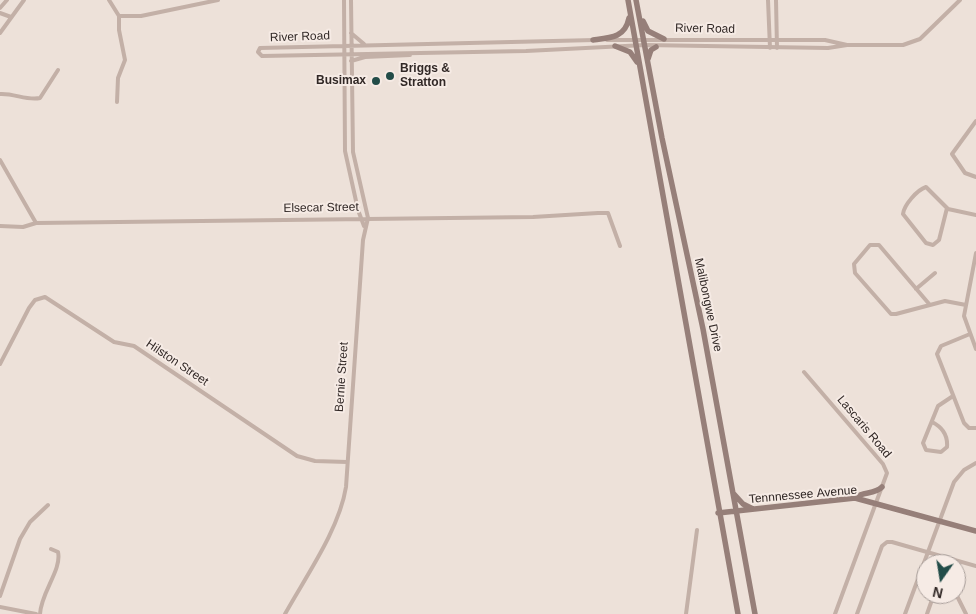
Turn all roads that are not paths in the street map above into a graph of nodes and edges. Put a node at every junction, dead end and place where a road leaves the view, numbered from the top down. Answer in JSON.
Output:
{"nodes":[{"id":1,"x":7,"y":0,"type":"edge"},
{"id":2,"x":24,"y":0,"type":"edge"},
{"id":3,"x":109,"y":0,"type":"edge"},
{"id":4,"x":218,"y":0,"type":"edge"},
{"id":5,"x":344,"y":0,"type":"edge"},
{"id":6,"x":351,"y":0,"type":"edge"},
{"id":7,"x":628,"y":0,"type":"edge"},
{"id":8,"x":636,"y":0,"type":"edge"},
{"id":9,"x":768,"y":0,"type":"edge"},
{"id":10,"x":776,"y":0,"type":"edge"},
{"id":11,"x":960,"y":0,"type":"edge"},
{"id":12,"x":0,"y":8,"type":"edge"},
{"id":13,"x":638,"y":10,"type":"junction"},
{"id":14,"x":630,"y":12,"type":"junction"},
{"id":15,"x":0,"y":13,"type":"edge"},
{"id":16,"x":119,"y":16,"type":"junction"},
{"id":17,"x":11,"y":17,"type":"junction"},
{"id":18,"x":0,"y":32,"type":"edge"},
{"id":19,"x":351,"y":33,"type":"junction"},
{"id":20,"x":664,"y":39,"type":"junction"},
{"id":21,"x":593,"y":40,"type":"junction"},
{"id":22,"x":769,"y":40,"type":"junction"},
{"id":23,"x":777,"y":40,"type":"junction"},
{"id":24,"x":644,"y":42,"type":"junction"},
{"id":25,"x":635,"y":43,"type":"junction"},
{"id":26,"x":343,"y":45,"type":"junction"},
{"id":27,"x":351,"y":45,"type":"junction"},
{"id":28,"x":366,"y":45,"type":"junction"},
{"id":29,"x":847,"y":45,"type":"junction"},
{"id":30,"x":615,"y":46,"type":"junction"},
{"id":31,"x":656,"y":47,"type":"junction"},
{"id":32,"x":770,"y":48,"type":"junction"},
{"id":33,"x":777,"y":48,"type":"junction"},
{"id":34,"x":344,"y":53,"type":"junction"},
{"id":35,"x":351,"y":53,"type":"junction"},
{"id":36,"x":417,"y":53,"type":"junction"},
{"id":37,"x":648,"y":60,"type":"junction"},
{"id":38,"x":351,"y":61,"type":"junction"},
{"id":39,"x":640,"y":66,"type":"junction"},
{"id":40,"x":58,"y":70,"type":"dead end"},
{"id":41,"x":0,"y":94,"type":"edge"},
{"id":42,"x":116,"y":102,"type":"dead end"},
{"id":43,"x":976,"y":121,"type":"edge"},
{"id":44,"x":0,"y":160,"type":"edge"},
{"id":45,"x":976,"y":177,"type":"edge"},
{"id":46,"x":947,"y":208,"type":"junction"},
{"id":47,"x":976,"y":215,"type":"edge"},
{"id":48,"x":360,"y":218,"type":"junction"},
{"id":49,"x":368,"y":218,"type":"junction"},
{"id":50,"x":36,"y":223,"type":"junction"},
{"id":51,"x":0,"y":226,"type":"edge"},
{"id":52,"x":364,"y":226,"type":"junction"},
{"id":53,"x":620,"y":246,"type":"dead end"},
{"id":54,"x":976,"y":253,"type":"edge"},
{"id":55,"x":975,"y":263,"type":"edge"},
{"id":56,"x":935,"y":273,"type":"dead end"},
{"id":57,"x":916,"y":289,"type":"junction"},
{"id":58,"x":930,"y":305,"type":"junction"},
{"id":59,"x":966,"y":306,"type":"junction"},
{"id":60,"x":970,"y":334,"type":"junction"},
{"id":61,"x":976,"y":349,"type":"edge"},
{"id":62,"x":0,"y":364,"type":"edge"},
{"id":63,"x":804,"y":372,"type":"dead end"},
{"id":64,"x":953,"y":396,"type":"junction"},
{"id":65,"x":932,"y":422,"type":"junction"},
{"id":66,"x":976,"y":428,"type":"edge"},
{"id":67,"x":347,"y":462,"type":"junction"},
{"id":68,"x":976,"y":463,"type":"edge"},
{"id":69,"x":882,"y":487,"type":"junction"},
{"id":70,"x":732,"y":492,"type":"junction"},
{"id":71,"x":855,"y":498,"type":"junction"},
{"id":72,"x":876,"y":502,"type":"junction"},
{"id":73,"x":48,"y":505,"type":"dead end"},
{"id":74,"x":756,"y":510,"type":"junction"},
{"id":75,"x":736,"y":512,"type":"junction"},
{"id":76,"x":718,"y":513,"type":"junction"},
{"id":77,"x":939,"y":521,"type":"junction"},
{"id":78,"x":697,"y":530,"type":"dead end"},
{"id":79,"x":976,"y":531,"type":"edge"},
{"id":80,"x":51,"y":549,"type":"dead end"},
{"id":81,"x":928,"y":552,"type":"junction"},
{"id":82,"x":976,"y":566,"type":"edge"},
{"id":83,"x":0,"y":596,"type":"edge"},
{"id":84,"x":0,"y":607,"type":"edge"},
{"id":85,"x":36,"y":614,"type":"edge"},
{"id":86,"x":40,"y":614,"type":"edge"},
{"id":87,"x":285,"y":614,"type":"edge"},
{"id":88,"x":686,"y":614,"type":"edge"},
{"id":89,"x":738,"y":614,"type":"edge"},
{"id":90,"x":755,"y":614,"type":"edge"},
{"id":91,"x":835,"y":614,"type":"edge"},
{"id":92,"x":857,"y":614,"type":"edge"},
{"id":93,"x":905,"y":614,"type":"edge"}],
"edges":[{"from":1,"to":12,"type":"street"},
{"from":2,"to":17,"type":"street"},
{"from":3,"to":16,"type":"street"},
{"from":4,"to":16,"type":"street"},
{"from":5,"to":26,"type":"street"},
{"from":6,"to":19,"type":"street"},
{"from":7,"to":14,"type":"main road","name":"Malibongwe Drive"},
{"from":8,"to":13,"type":"main road","name":"Malibongwe Drive"},
{"from":9,"to":22,"type":"street"},
{"from":10,"to":23,"type":"street"},
{"from":11,"to":29,"type":"street"},
{"from":13,"to":20,"type":"main road"},
{"from":13,"to":24,"type":"main road","name":"Malibongwe Drive"},
{"from":14,"to":21,"type":"main road"},
{"from":14,"to":25,"type":"main road","name":"Malibongwe Drive"},
{"from":15,"to":17,"type":"street"},
{"from":16,"to":42,"type":"street"},
{"from":17,"to":18,"type":"street"},
{"from":19,"to":27,"type":"street"},
{"from":19,"to":28,"type":"street"},
{"from":20,"to":22,"type":"street","name":"River Road"},
{"from":20,"to":24,"type":"street","name":"River Road"},
{"from":21,"to":25,"type":"street","name":"River Road"},
{"from":21,"to":28,"type":"street","name":"River Road"},
{"from":22,"to":23,"type":"street","name":"River Road"},
{"from":22,"to":32,"type":"street"},
{"from":23,"to":29,"type":"street","name":"River Road"},
{"from":23,"to":33,"type":"street"},
{"from":24,"to":25,"type":"street","name":"River Road"},
{"from":24,"to":31,"type":"street","name":"River Road"},
{"from":24,"to":37,"type":"main road","name":"Malibongwe Drive"},
{"from":25,"to":30,"type":"street","name":"River Road"},
{"from":25,"to":39,"type":"main road","name":"Malibongwe Drive"},
{"from":26,"to":27,"type":"street","name":"River Road"},
{"from":26,"to":34,"type":"street"},
{"from":26,"to":34,"type":"street","name":"River Road"},
{"from":27,"to":28,"type":"street","name":"River Road"},
{"from":27,"to":35,"type":"street"},
{"from":29,"to":33,"type":"street","name":"River Road"},
{"from":30,"to":36,"type":"street","name":"River Road"},
{"from":30,"to":39,"type":"main road"},
{"from":31,"to":32,"type":"street","name":"River Road"},
{"from":31,"to":37,"type":"main road"},
{"from":32,"to":33,"type":"street","name":"River Road"},
{"from":34,"to":35,"type":"street","name":"River Road"},
{"from":34,"to":48,"type":"street"},
{"from":35,"to":36,"type":"street","name":"River Road"},
{"from":35,"to":38,"type":"street"},
{"from":36,"to":38,"type":"street"},
{"from":37,"to":70,"type":"main road","name":"Malibongwe Drive"},
{"from":38,"to":49,"type":"street"},
{"from":39,"to":76,"type":"main road","name":"Malibongwe Drive"},
{"from":40,"to":41,"type":"street"},
{"from":43,"to":45,"type":"street"},
{"from":44,"to":50,"type":"street"},
{"from":46,"to":46,"type":"street"},
{"from":46,"to":47,"type":"street"},
{"from":48,"to":49,"type":"street","name":"Elsecar Street"},
{"from":48,"to":50,"type":"street","name":"Elsecar Street"},
{"from":48,"to":52,"type":"street"},
{"from":49,"to":52,"type":"street","name":"Bernie Street"},
{"from":49,"to":53,"type":"street","name":"Elsecar Street"},
{"from":50,"to":51,"type":"street","name":"Elsecar Street"},
{"from":52,"to":67,"type":"street","name":"Bernie Street"},
{"from":54,"to":55,"type":"street"},
{"from":55,"to":59,"type":"street"},
{"from":56,"to":57,"type":"street"},
{"from":57,"to":58,"type":"street"},
{"from":57,"to":58,"type":"street"},
{"from":58,"to":59,"type":"street"},
{"from":59,"to":60,"type":"street"},
{"from":60,"to":61,"type":"street"},
{"from":60,"to":64,"type":"street"},
{"from":62,"to":67,"type":"street","name":"Hilston Street"},
{"from":63,"to":69,"type":"street","name":"Lascaris Road"},
{"from":64,"to":65,"type":"street"},
{"from":64,"to":66,"type":"street"},
{"from":65,"to":65,"type":"street"},
{"from":67,"to":87,"type":"street","name":"Bernie Street"},
{"from":68,"to":77,"type":"street"},
{"from":69,"to":71,"type":"main road"},
{"from":69,"to":72,"type":"street","name":"Lascaris Road"},
{"from":70,"to":74,"type":"main road"},
{"from":70,"to":75,"type":"main road","name":"Malibongwe Drive"},
{"from":71,"to":72,"type":"main road","name":"Tennnessee Avenue"},
{"from":71,"to":74,"type":"main road","name":"Tennnessee Avenue"},
{"from":72,"to":77,"type":"main road","name":"Tennnessee Avenue"},
{"from":72,"to":91,"type":"street","name":"Lascaris Road"},
{"from":73,"to":83,"type":"street"},
{"from":74,"to":75,"type":"main road","name":"Tennnessee Avenue"},
{"from":75,"to":76,"type":"main road","name":"Tennnessee Avenue"},
{"from":75,"to":90,"type":"main road","name":"Malibongwe Drive"},
{"from":76,"to":89,"type":"main road","name":"Malibongwe Drive"},
{"from":77,"to":79,"type":"main road","name":"Tennnessee Avenue"},
{"from":77,"to":81,"type":"street"},
{"from":78,"to":88,"type":"street"},
{"from":80,"to":86,"type":"street"},
{"from":81,"to":82,"type":"street"},
{"from":81,"to":92,"type":"street"},
{"from":81,"to":93,"type":"street"},
{"from":84,"to":85,"type":"street"}]}
